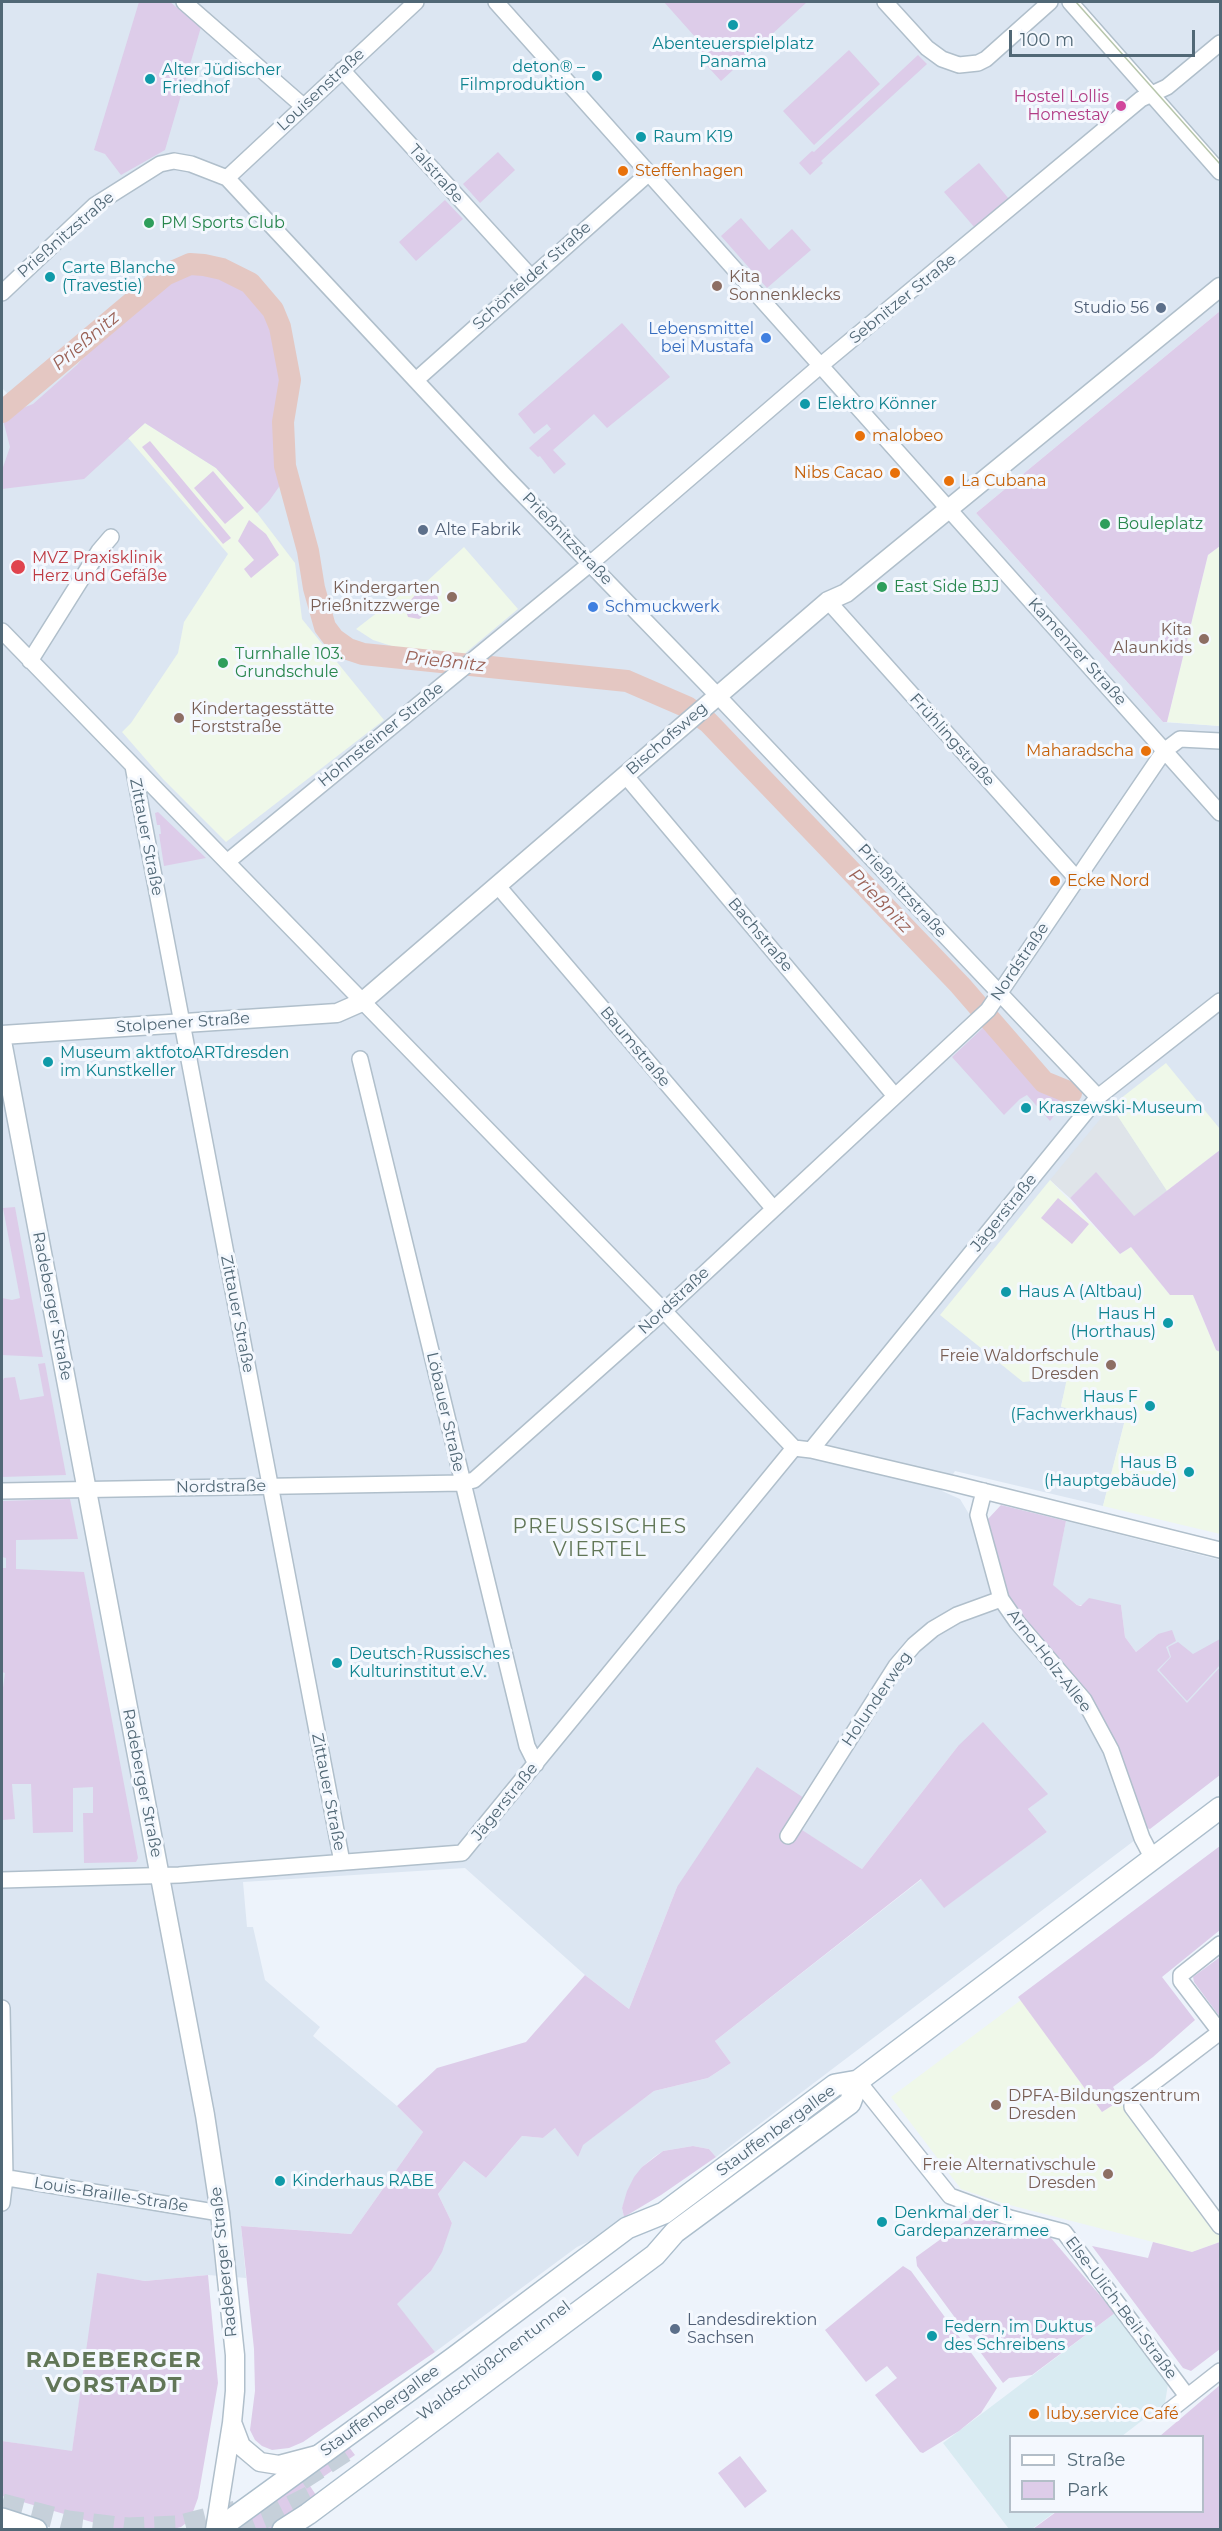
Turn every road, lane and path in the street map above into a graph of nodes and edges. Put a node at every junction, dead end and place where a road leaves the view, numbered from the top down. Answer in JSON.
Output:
{"nodes":[{"id":1,"x":184,"y":2,"type":"edge"},
{"id":2,"x":416,"y":2,"type":"edge"},
{"id":3,"x":496,"y":2,"type":"edge"},
{"id":4,"x":885,"y":2,"type":"edge"},
{"id":5,"x":1050,"y":2,"type":"edge"},
{"id":6,"x":1070,"y":2,"type":"edge"},
{"id":7,"x":1221,"y":43,"type":"edge"},
{"id":8,"x":342,"y":70,"type":"junction"},
{"id":9,"x":1151,"y":93,"type":"junction"},
{"id":10,"x":303,"y":106,"type":"junction"},
{"id":11,"x":1221,"y":172,"type":"edge"},
{"id":12,"x":649,"y":173,"type":"junction"},
{"id":13,"x":227,"y":178,"type":"junction"},
{"id":14,"x":531,"y":277,"type":"junction"},
{"id":15,"x":1221,"y":286,"type":"edge"},
{"id":16,"x":2,"y":293,"type":"edge"},
{"id":17,"x":820,"y":366,"type":"junction"},
{"id":18,"x":416,"y":380,"type":"junction"},
{"id":19,"x":949,"y":510,"type":"junction"},
{"id":20,"x":111,"y":537,"type":"dead end"},
{"id":21,"x":591,"y":563,"type":"junction"},
{"id":22,"x":828,"y":601,"type":"junction"},
{"id":23,"x":2,"y":631,"type":"edge"},
{"id":24,"x":30,"y":661,"type":"junction"},
{"id":25,"x":717,"y":695,"type":"junction"},
{"id":26,"x":1221,"y":741,"type":"edge"},
{"id":27,"x":1164,"y":751,"type":"junction"},
{"id":28,"x":133,"y":766,"type":"junction"},
{"id":29,"x":625,"y":775,"type":"junction"},
{"id":30,"x":1221,"y":813,"type":"edge"},
{"id":31,"x":227,"y":862,"type":"junction"},
{"id":32,"x":1077,"y":879,"type":"junction"},
{"id":33,"x":497,"y":885,"type":"junction"},
{"id":34,"x":999,"y":994,"type":"junction"},
{"id":35,"x":1221,"y":1001,"type":"edge"},
{"id":36,"x":362,"y":1002,"type":"junction"},
{"id":37,"x":182,"y":1023,"type":"junction"},
{"id":38,"x":2,"y":1035,"type":"edge"},
{"id":39,"x":2,"y":1041,"type":"edge"},
{"id":40,"x":360,"y":1059,"type":"dead end"},
{"id":41,"x":894,"y":1096,"type":"junction"},
{"id":42,"x":1098,"y":1097,"type":"junction"},
{"id":43,"x":772,"y":1208,"type":"junction"},
{"id":44,"x":664,"y":1311,"type":"junction"},
{"id":45,"x":794,"y":1448,"type":"junction"},
{"id":46,"x":811,"y":1450,"type":"junction"},
{"id":47,"x":462,"y":1483,"type":"junction"},
{"id":48,"x":270,"y":1486,"type":"junction"},
{"id":49,"x":87,"y":1489,"type":"junction"},
{"id":50,"x":2,"y":1491,"type":"edge"},
{"id":51,"x":984,"y":1491,"type":"junction"},
{"id":52,"x":1221,"y":1550,"type":"edge"},
{"id":53,"x":1001,"y":1599,"type":"junction"},
{"id":54,"x":536,"y":1764,"type":"junction"},
{"id":55,"x":1221,"y":1808,"type":"edge"},
{"id":56,"x":788,"y":1836,"type":"dead end"},
{"id":57,"x":1153,"y":1859,"type":"junction"},
{"id":58,"x":342,"y":1862,"type":"junction"},
{"id":59,"x":160,"y":1876,"type":"junction"},
{"id":60,"x":2,"y":1880,"type":"edge"},
{"id":61,"x":1221,"y":1944,"type":"edge"},
{"id":62,"x":2,"y":2008,"type":"edge"},
{"id":63,"x":1221,"y":2032,"type":"edge"},
{"id":64,"x":858,"y":2081,"type":"junction"},
{"id":65,"x":3,"y":2177,"type":"edge"},
{"id":66,"x":2,"y":2202,"type":"edge"},
{"id":67,"x":220,"y":2213,"type":"junction"},
{"id":68,"x":664,"y":2213,"type":"junction"},
{"id":69,"x":1221,"y":2226,"type":"edge"},
{"id":70,"x":675,"y":2232,"type":"junction"},
{"id":71,"x":1221,"y":2371,"type":"edge"},
{"id":72,"x":1187,"y":2396,"type":"junction"},
{"id":73,"x":1169,"y":2411,"type":"dead end"},
{"id":74,"x":232,"y":2423,"type":"junction"},
{"id":75,"x":351,"y":2448,"type":"tunnel mouth"},
{"id":76,"x":322,"y":2453,"type":"junction"},
{"id":77,"x":316,"y":2493,"type":"tunnel mouth"},
{"id":78,"x":2,"y":2519,"type":"edge"},
{"id":79,"x":36,"y":2529,"type":"edge"},
{"id":80,"x":216,"y":2529,"type":"edge"},
{"id":81,"x":283,"y":2529,"type":"edge"}],
"edges":[{"from":1,"to":10,"type":"street"},
{"from":2,"to":8,"type":"street","name":"Louisenstraße"},
{"from":3,"to":12,"type":"street","name":"Kamenzer Straße"},
{"from":4,"to":5,"type":"street"},
{"from":6,"to":9,"type":"street"},
{"from":7,"to":9,"type":"street","name":"Sebnitzer Straße"},
{"from":8,"to":10,"type":"street","name":"Louisenstraße"},
{"from":8,"to":14,"type":"street","name":"Talstraße"},
{"from":9,"to":11,"type":"street"},
{"from":9,"to":17,"type":"street","name":"Sebnitzer Straße"},
{"from":10,"to":13,"type":"street","name":"Louisenstraße"},
{"from":12,"to":14,"type":"street","name":"Schönfelder Straße"},
{"from":12,"to":17,"type":"street","name":"Kamenzer Straße"},
{"from":13,"to":16,"type":"street","name":"Prießnitzstraße"},
{"from":13,"to":18,"type":"street","name":"Prießnitzstraße"},
{"from":14,"to":18,"type":"street","name":"Schönfelder Straße"},
{"from":15,"to":19,"type":"street","name":"Bischofsweg"},
{"from":17,"to":19,"type":"street","name":"Kamenzer Straße"},
{"from":17,"to":21,"type":"street","name":"Sebnitzer Straße"},
{"from":18,"to":21,"type":"street","name":"Prießnitzstraße"},
{"from":19,"to":22,"type":"street","name":"Bischofsweg"},
{"from":19,"to":27,"type":"street","name":"Kamenzer Straße"},
{"from":20,"to":24,"type":"street"},
{"from":21,"to":25,"type":"street","name":"Prießnitzstraße"},
{"from":21,"to":31,"type":"street","name":"Hohnsteiner Straße"},
{"from":22,"to":25,"type":"street","name":"Bischofsweg"},
{"from":22,"to":32,"type":"street","name":"Frühlingstraße"},
{"from":23,"to":24,"type":"street"},
{"from":24,"to":28,"type":"street"},
{"from":25,"to":29,"type":"street","name":"Bischofsweg"},
{"from":25,"to":34,"type":"street","name":"Prießnitzstraße"},
{"from":26,"to":27,"type":"street"},
{"from":27,"to":30,"type":"street","name":"Kamenzer Straße"},
{"from":27,"to":32,"type":"street","name":"Nordstraße"},
{"from":28,"to":31,"type":"street"},
{"from":28,"to":37,"type":"street","name":"Zittauer Straße"},
{"from":29,"to":33,"type":"street","name":"Bischofsweg"},
{"from":29,"to":41,"type":"street","name":"Bachstraße"},
{"from":31,"to":36,"type":"street"},
{"from":32,"to":34,"type":"street","name":"Nordstraße"},
{"from":33,"to":36,"type":"street","name":"Bischofsweg"},
{"from":33,"to":43,"type":"street","name":"Baumstraße"},
{"from":34,"to":41,"type":"street","name":"Nordstraße"},
{"from":34,"to":42,"type":"street","name":"Prießnitzstraße"},
{"from":35,"to":42,"type":"street","name":"Jägerstraße"},
{"from":36,"to":37,"type":"street","name":"Stolpener Straße"},
{"from":36,"to":44,"type":"street"},
{"from":37,"to":38,"type":"street","name":"Stolpener Straße"},
{"from":37,"to":48,"type":"street","name":"Zittauer Straße"},
{"from":39,"to":49,"type":"street","name":"Radeberger Straße"},
{"from":40,"to":47,"type":"street","name":"Löbauer Straße"},
{"from":41,"to":43,"type":"street","name":"Nordstraße"},
{"from":42,"to":46,"type":"street","name":"Jägerstraße"},
{"from":43,"to":44,"type":"street","name":"Nordstraße"},
{"from":44,"to":45,"type":"street"},
{"from":44,"to":47,"type":"street","name":"Nordstraße"},
{"from":45,"to":46,"type":"street"},
{"from":45,"to":54,"type":"street","name":"Jägerstraße"},
{"from":46,"to":51,"type":"street"},
{"from":47,"to":48,"type":"street","name":"Nordstraße"},
{"from":47,"to":54,"type":"street","name":"Löbauer Straße"},
{"from":48,"to":49,"type":"street","name":"Nordstraße"},
{"from":48,"to":58,"type":"street","name":"Zittauer Straße"},
{"from":49,"to":50,"type":"street","name":"Nordstraße"},
{"from":49,"to":59,"type":"street","name":"Radeberger Straße"},
{"from":51,"to":52,"type":"street"},
{"from":51,"to":53,"type":"street","name":"Arno-Holz-Allee"},
{"from":53,"to":56,"type":"street","name":"Holunderweg"},
{"from":53,"to":57,"type":"street","name":"Arno-Holz-Allee"},
{"from":54,"to":58,"type":"street","name":"Jägerstraße"},
{"from":55,"to":57,"type":"main road"},
{"from":57,"to":64,"type":"main road"},
{"from":58,"to":59,"type":"street","name":"Jägerstraße"},
{"from":59,"to":60,"type":"street","name":"Jägerstraße"},
{"from":59,"to":67,"type":"street","name":"Radeberger Straße"},
{"from":61,"to":63,"type":"street"},
{"from":62,"to":65,"type":"street"},
{"from":63,"to":69,"type":"street"},
{"from":64,"to":68,"type":"main road","name":"Stauffenbergallee"},
{"from":64,"to":70,"type":"main road","name":"Stauffenbergallee"},
{"from":64,"to":72,"type":"street","name":"Else-Ulich-Beil-Straße"},
{"from":65,"to":66,"type":"street"},
{"from":65,"to":67,"type":"street","name":"Louis-Braille-Straße"},
{"from":67,"to":74,"type":"street","name":"Radeberger Straße"},
{"from":68,"to":75,"type":"main road","name":"Waldschlößchentunnel"},
{"from":68,"to":76,"type":"main road","name":"Stauffenbergallee"},
{"from":70,"to":77,"type":"main road","name":"Waldschlößchentunnel"},
{"from":70,"to":81,"type":"main road","name":"Stauffenbergallee"},
{"from":71,"to":72,"type":"street"},
{"from":72,"to":73,"type":"street"},
{"from":74,"to":76,"type":"street"},
{"from":74,"to":80,"type":"street","name":"Radeberger Straße"},
{"from":76,"to":80,"type":"main road","name":"Stauffenbergallee"},
{"from":78,"to":79,"type":"main road"}]}
